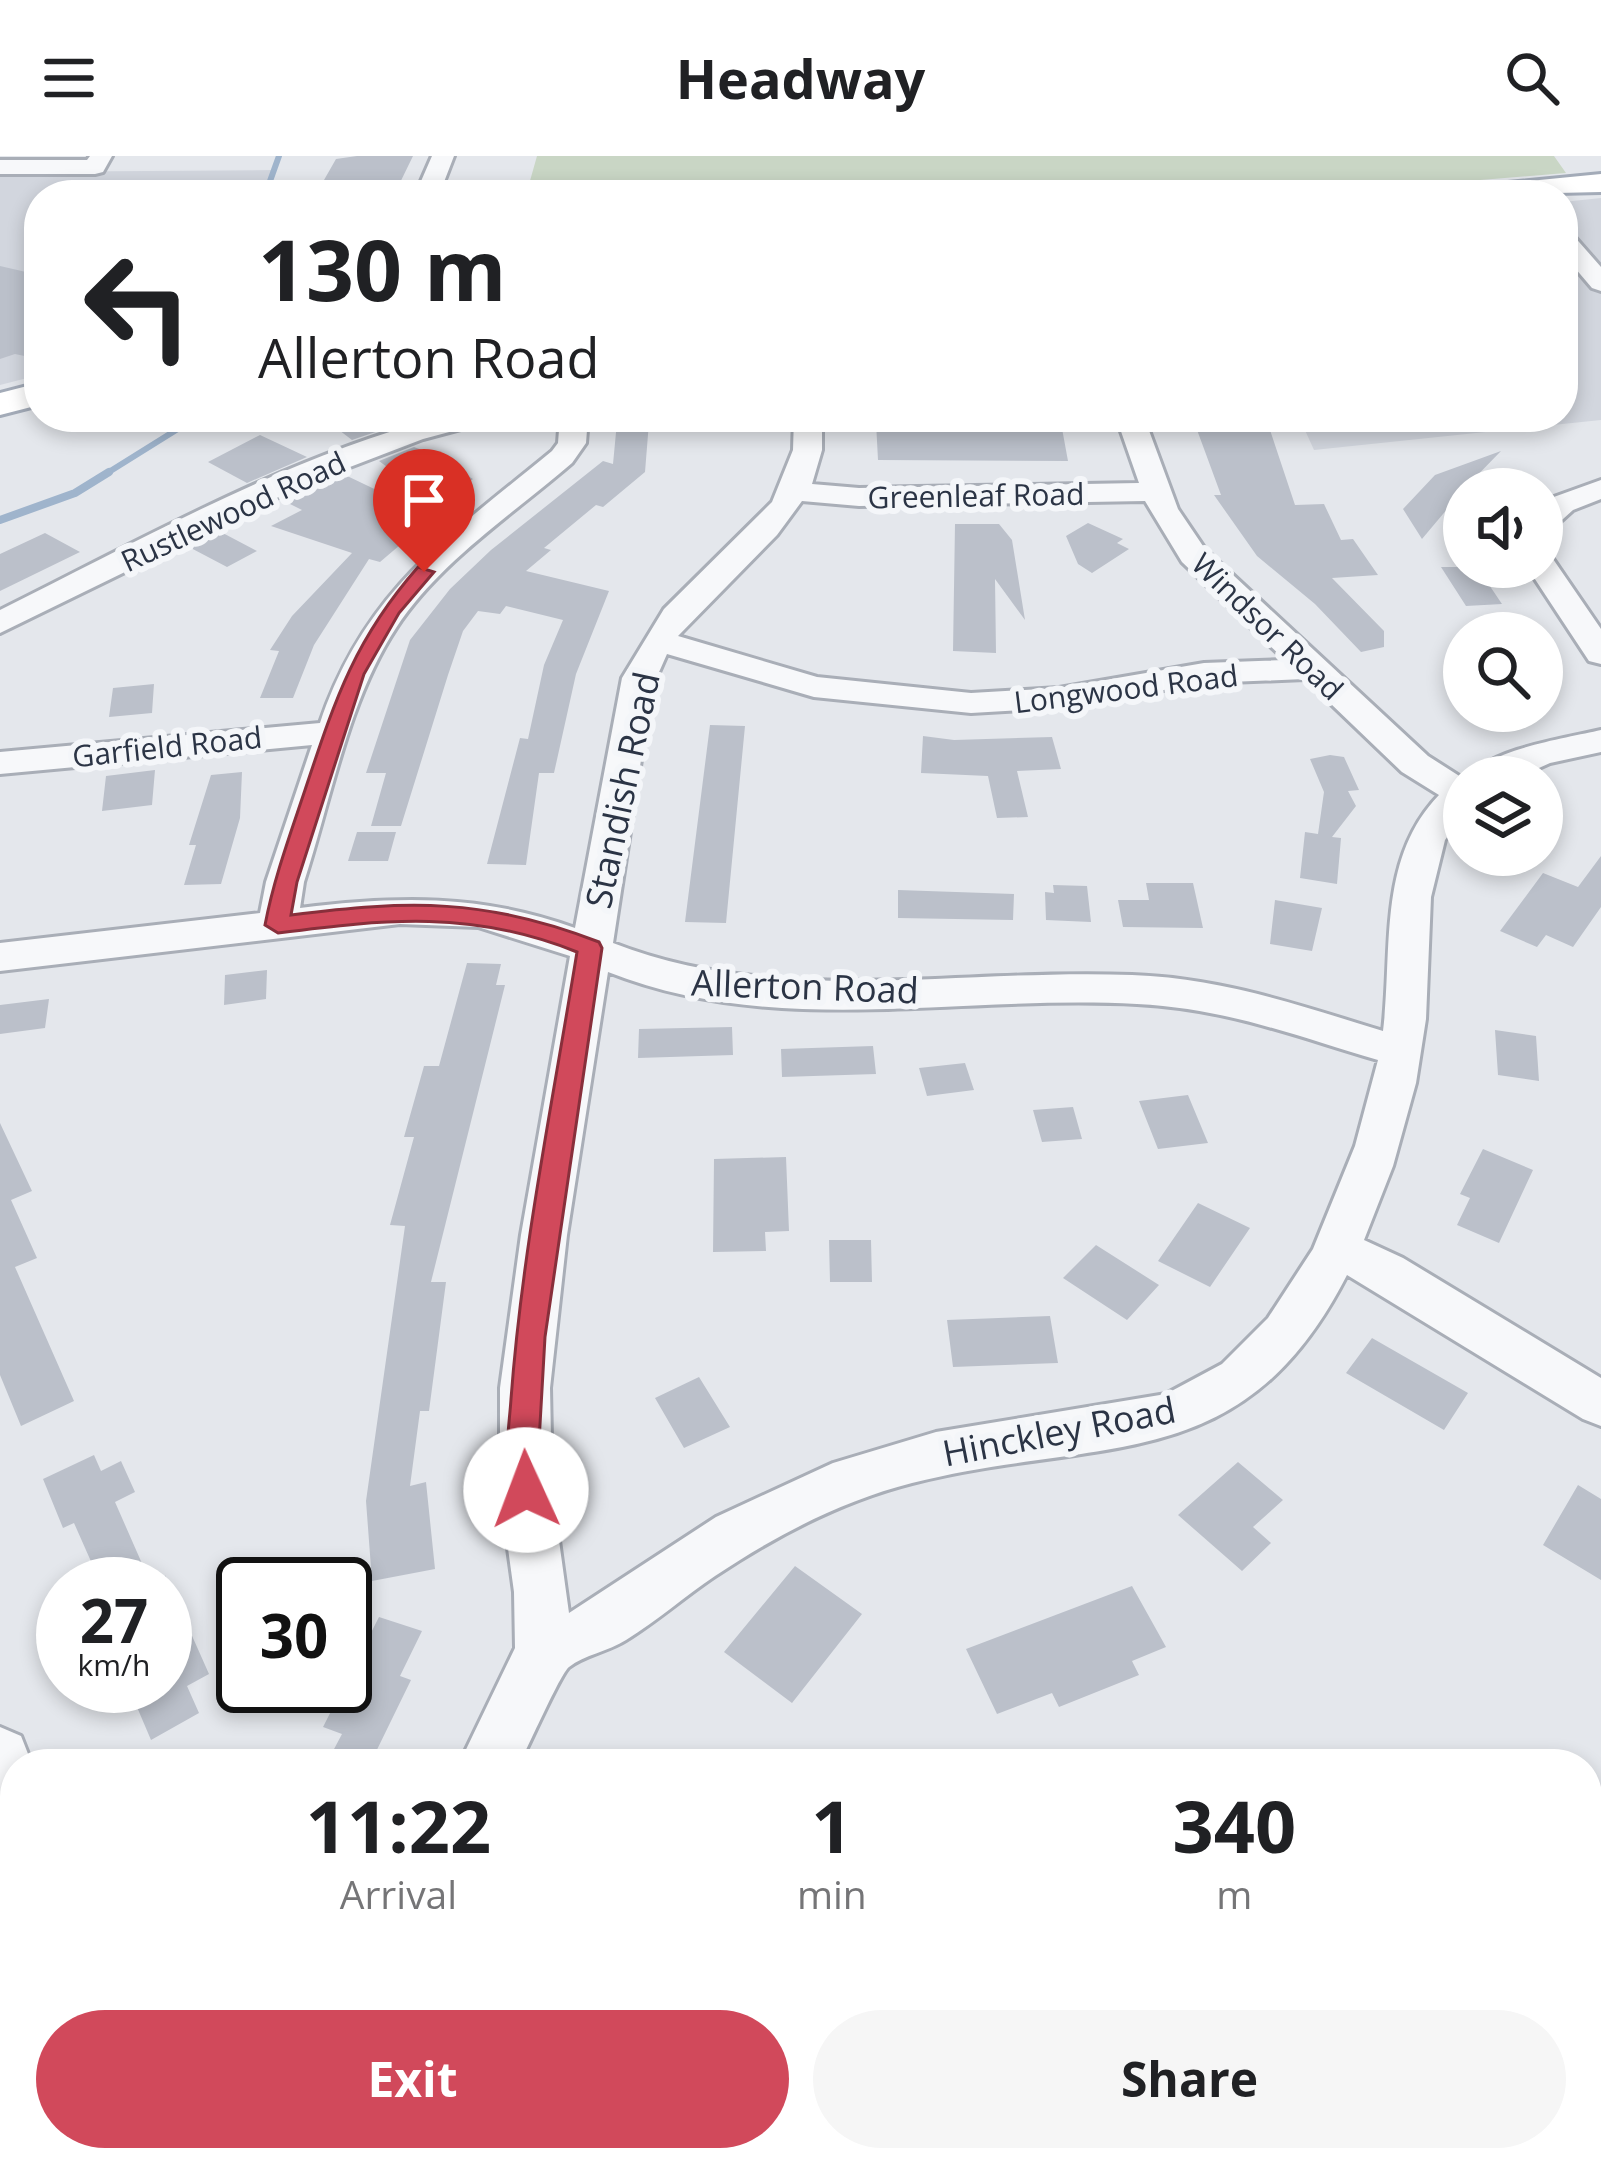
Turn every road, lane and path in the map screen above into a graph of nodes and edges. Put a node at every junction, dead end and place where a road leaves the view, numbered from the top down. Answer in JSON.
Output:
{"nodes":[{"id":1,"x":98,"y":161,"type":"edge"},
{"id":2,"x":0,"y":167,"type":"edge"},
{"id":3,"x":1578,"y":257,"type":"edge"},
{"id":4,"x":1601,"y":284,"type":"edge"},
{"id":5,"x":426,"y":432,"type":"edge"},
{"id":6,"x":573,"y":432,"type":"edge"},
{"id":7,"x":808,"y":432,"type":"edge"},
{"id":8,"x":1135,"y":432,"type":"edge"},
{"id":9,"x":1601,"y":489,"type":"edge"},
{"id":10,"x":796,"y":492,"type":"junction"},
{"id":11,"x":1156,"y":492,"type":"junction"},
{"id":12,"x":1563,"y":504,"type":"edge"},
{"id":13,"x":1557,"y":588,"type":"edge"},
{"id":14,"x":0,"y":622,"type":"edge"},
{"id":15,"x":658,"y":641,"type":"junction"},
{"id":16,"x":1601,"y":654,"type":"edge"},
{"id":17,"x":1313,"y":669,"type":"junction"},
{"id":18,"x":334,"y":732,"type":"junction"},
{"id":19,"x":1601,"y":741,"type":"edge"},
{"id":20,"x":1537,"y":756,"type":"edge"},
{"id":21,"x":0,"y":763,"type":"edge"},
{"id":22,"x":1443,"y":776,"type":"edge"},
{"id":23,"x":1443,"y":813,"type":"edge"},
{"id":24,"x":278,"y":925,"type":"junction"},
{"id":25,"x":590,"y":948,"type":"junction"},
{"id":26,"x":0,"y":957,"type":"edge"},
{"id":27,"x":1400,"y":1051,"type":"junction"},
{"id":28,"x":1336,"y":1247,"type":"junction"},
{"id":29,"x":1601,"y":1404,"type":"edge"},
{"id":30,"x":543,"y":1648,"type":"junction"},
{"id":31,"x":496,"y":1749,"type":"edge"}],
"edges":[{"from":1,"to":2,"type":"street"},
{"from":3,"to":4,"type":"street"},
{"from":5,"to":14,"type":"street","name":"Rustlewood Road"},
{"from":6,"to":18,"type":"street"},
{"from":7,"to":10,"type":"street","name":"Standish Road"},
{"from":8,"to":11,"type":"street","name":"Windsor Road"},
{"from":9,"to":12,"type":"street"},
{"from":10,"to":11,"type":"street","name":"Greenleaf Road"},
{"from":10,"to":15,"type":"street","name":"Standish Road"},
{"from":11,"to":17,"type":"street","name":"Windsor Road"},
{"from":13,"to":16,"type":"street"},
{"from":15,"to":17,"type":"street","name":"Longwood Road"},
{"from":15,"to":25,"type":"street","name":"Standish Road"},
{"from":17,"to":22,"type":"street","name":"Windsor Road"},
{"from":18,"to":21,"type":"street","name":"Garfield Road"},
{"from":18,"to":24,"type":"street"},
{"from":19,"to":20,"type":"street"},
{"from":23,"to":27,"type":"street","name":"Hinckley Road"},
{"from":24,"to":25,"type":"street","name":"Allerton Road"},
{"from":24,"to":26,"type":"street","name":"Allerton Road"},
{"from":25,"to":27,"type":"street","name":"Allerton Road"},
{"from":25,"to":30,"type":"street","name":"Standish Road"},
{"from":27,"to":28,"type":"street","name":"Hinckley Road"},
{"from":28,"to":29,"type":"street"},
{"from":28,"to":30,"type":"street","name":"Hinckley Road"},
{"from":30,"to":31,"type":"street"}]}
